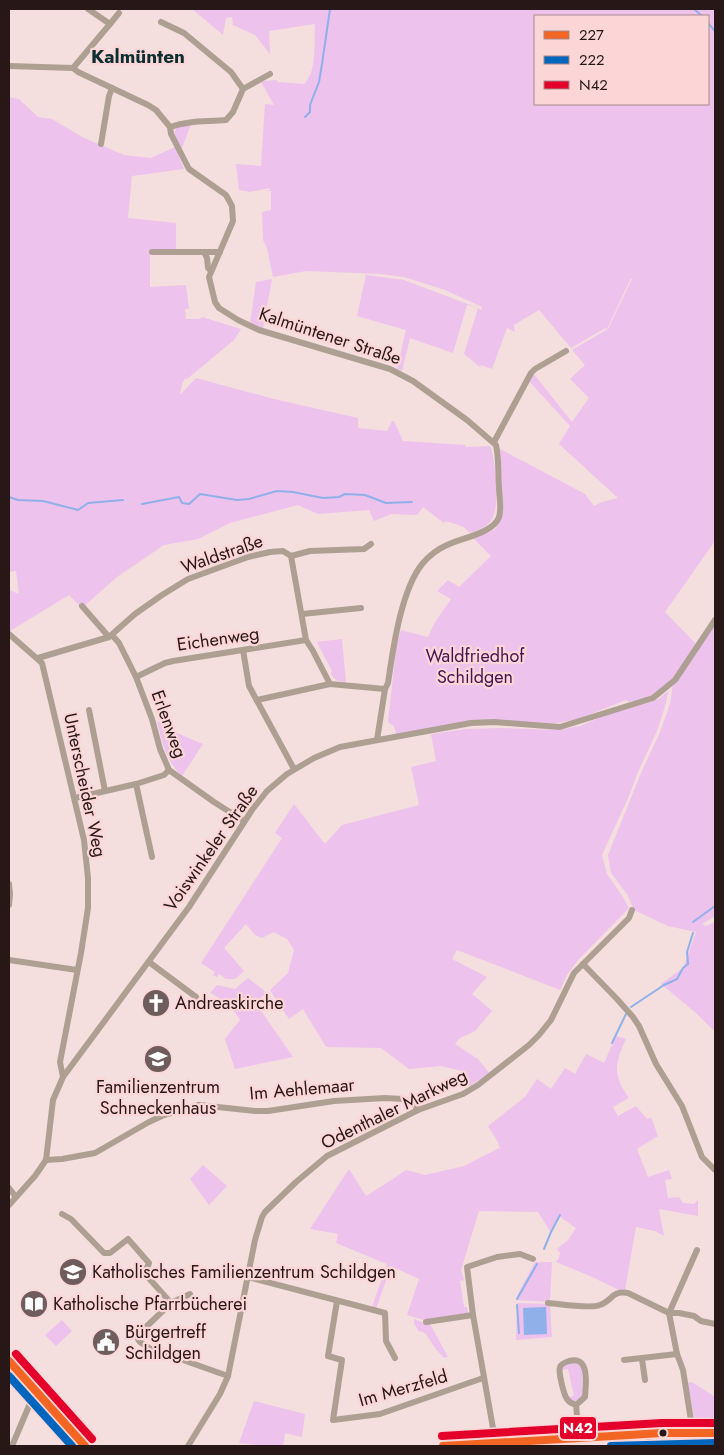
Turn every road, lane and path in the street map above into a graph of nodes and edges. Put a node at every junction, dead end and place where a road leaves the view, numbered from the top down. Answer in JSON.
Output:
{"nodes":[{"id":1,"x":88,"y":9,"type":"edge"},
{"id":2,"x":119,"y":13,"type":"dead end"},
{"id":3,"x":161,"y":22,"type":"dead end"},
{"id":4,"x":110,"y":24,"type":"junction"},
{"id":5,"x":9,"y":66,"type":"edge"},
{"id":6,"x":73,"y":68,"type":"junction"},
{"id":7,"x":270,"y":74,"type":"dead end"},
{"id":8,"x":112,"y":88,"type":"junction"},
{"id":9,"x":243,"y":89,"type":"junction"},
{"id":10,"x":170,"y":127,"type":"junction"},
{"id":11,"x":101,"y":144,"type":"dead end"},
{"id":12,"x":152,"y":252,"type":"dead end"},
{"id":13,"x":204,"y":252,"type":"junction"},
{"id":14,"x":220,"y":252,"type":"junction"},
{"id":15,"x":211,"y":271,"type":"junction"},
{"id":16,"x":566,"y":351,"type":"dead end"},
{"id":17,"x":494,"y":442,"type":"junction"},
{"id":18,"x":371,"y":544,"type":"dead end"},
{"id":19,"x":290,"y":556,"type":"junction"},
{"id":20,"x":82,"y":606,"type":"dead end"},
{"id":21,"x":361,"y":608,"type":"dead end"},
{"id":22,"x":302,"y":614,"type":"junction"},
{"id":23,"x":715,"y":620,"type":"edge"},
{"id":24,"x":9,"y":634,"type":"edge"},
{"id":25,"x":110,"y":636,"type":"junction"},
{"id":26,"x":306,"y":640,"type":"junction"},
{"id":27,"x":244,"y":650,"type":"junction"},
{"id":28,"x":38,"y":658,"type":"junction"},
{"id":29,"x":136,"y":677,"type":"junction"},
{"id":30,"x":330,"y":684,"type":"junction"},
{"id":31,"x":385,"y":689,"type":"junction"},
{"id":32,"x":257,"y":700,"type":"junction"},
{"id":33,"x":89,"y":710,"type":"dead end"},
{"id":34,"x":377,"y":740,"type":"junction"},
{"id":35,"x":294,"y":769,"type":"junction"},
{"id":36,"x":169,"y":770,"type":"junction"},
{"id":37,"x":136,"y":784,"type":"junction"},
{"id":38,"x":106,"y":791,"type":"junction"},
{"id":39,"x":75,"y":798,"type":"junction"},
{"id":40,"x":244,"y":821,"type":"junction"},
{"id":41,"x":152,"y":858,"type":"dead end"},
{"id":42,"x":9,"y":884,"type":"edge"},
{"id":43,"x":9,"y":905,"type":"edge"},
{"id":44,"x":632,"y":910,"type":"dead end"},
{"id":45,"x":9,"y":960,"type":"edge"},
{"id":46,"x":149,"y":962,"type":"junction"},
{"id":47,"x":583,"y":964,"type":"junction"},
{"id":48,"x":77,"y":970,"type":"junction"},
{"id":49,"x":196,"y":997,"type":"dead end"},
{"id":50,"x":63,"y":1077,"type":"junction"},
{"id":51,"x":418,"y":1110,"type":"junction"},
{"id":52,"x":46,"y":1160,"type":"junction"},
{"id":53,"x":715,"y":1170,"type":"edge"},
{"id":54,"x":9,"y":1188,"type":"edge"},
{"id":55,"x":16,"y":1197,"type":"junction"},
{"id":56,"x":9,"y":1205,"type":"edge"},
{"id":57,"x":62,"y":1214,"type":"dead end"},
{"id":58,"x":698,"y":1250,"type":"dead end"},
{"id":59,"x":533,"y":1259,"type":"dead end"},
{"id":60,"x":248,"y":1277,"type":"junction"},
{"id":61,"x":190,"y":1294,"type":"dead end"},
{"id":62,"x":337,"y":1301,"type":"junction"},
{"id":63,"x":171,"y":1303,"type":"junction"},
{"id":64,"x":548,"y":1303,"type":"dead end"},
{"id":65,"x":669,"y":1313,"type":"junction"},
{"id":66,"x":473,"y":1315,"type":"junction"},
{"id":67,"x":426,"y":1322,"type":"dead end"},
{"id":68,"x":715,"y":1324,"type":"edge"},
{"id":69,"x":677,"y":1354,"type":"junction"},
{"id":70,"x":394,"y":1358,"type":"dead end"},
{"id":71,"x":642,"y":1359,"type":"junction"},
{"id":72,"x":624,"y":1360,"type":"dead end"},
{"id":73,"x":9,"y":1361,"type":"edge"},
{"id":74,"x":228,"y":1376,"type":"junction"},
{"id":75,"x":484,"y":1378,"type":"junction"},
{"id":76,"x":645,"y":1380,"type":"dead end"},
{"id":77,"x":38,"y":1394,"type":"junction"},
{"id":78,"x":576,"y":1406,"type":"junction"},
{"id":79,"x":693,"y":1433,"type":"junction"},
{"id":80,"x":715,"y":1433,"type":"edge"},
{"id":81,"x":649,"y":1434,"type":"junction"},
{"id":82,"x":579,"y":1437,"type":"junction"},
{"id":83,"x":496,"y":1444,"type":"edge"},
{"id":84,"x":12,"y":1446,"type":"edge"},
{"id":85,"x":85,"y":1446,"type":"edge"},
{"id":86,"x":188,"y":1446,"type":"edge"},
{"id":87,"x":443,"y":1446,"type":"edge"},
{"id":88,"x":648,"y":1446,"type":"edge"}],
"edges":[{"from":1,"to":4,"type":"street"},
{"from":2,"to":4,"type":"street"},
{"from":3,"to":9,"type":"street"},
{"from":4,"to":6,"type":"street"},
{"from":5,"to":6,"type":"street"},
{"from":6,"to":8,"type":"street"},
{"from":7,"to":9,"type":"street"},
{"from":8,"to":10,"type":"street"},
{"from":8,"to":11,"type":"street"},
{"from":9,"to":10,"type":"street"},
{"from":10,"to":14,"type":"street"},
{"from":12,"to":13,"type":"street"},
{"from":13,"to":14,"type":"street"},
{"from":13,"to":15,"type":"street","name":"Kalmüntener Straße"},
{"from":14,"to":15,"type":"street"},
{"from":15,"to":17,"type":"street","name":"Kalmüntener Straße"},
{"from":16,"to":17,"type":"street"},
{"from":17,"to":31,"type":"street"},
{"from":18,"to":19,"type":"street"},
{"from":19,"to":22,"type":"street","name":"Waldstraße"},
{"from":19,"to":25,"type":"street","name":"Waldstraße"},
{"from":20,"to":25,"type":"street"},
{"from":21,"to":22,"type":"street"},
{"from":22,"to":26,"type":"street","name":"Waldstraße"},
{"from":23,"to":34,"type":"street","name":"Voiswinkeler Straße"},
{"from":24,"to":28,"type":"street"},
{"from":25,"to":28,"type":"street","name":"Waldstraße"},
{"from":25,"to":29,"type":"street","name":"Erlenweg"},
{"from":26,"to":27,"type":"street","name":"Eichenweg"},
{"from":26,"to":30,"type":"street","name":"Waldstraße"},
{"from":27,"to":29,"type":"street","name":"Eichenweg"},
{"from":27,"to":32,"type":"street"},
{"from":28,"to":39,"type":"street","name":"Unterscheider Weg"},
{"from":29,"to":36,"type":"street","name":"Erlenweg"},
{"from":30,"to":31,"type":"street"},
{"from":30,"to":32,"type":"street"},
{"from":31,"to":34,"type":"street"},
{"from":32,"to":35,"type":"street"},
{"from":33,"to":38,"type":"street"},
{"from":34,"to":35,"type":"street","name":"Voiswinkeler Straße"},
{"from":35,"to":40,"type":"street","name":"Voiswinkeler Straße"},
{"from":36,"to":37,"type":"street"},
{"from":36,"to":40,"type":"street","name":"Erlenweg"},
{"from":37,"to":38,"type":"street"},
{"from":37,"to":41,"type":"street"},
{"from":38,"to":39,"type":"street"},
{"from":39,"to":48,"type":"street","name":"Unterscheider Weg"},
{"from":40,"to":46,"type":"street","name":"Voiswinkeler Straße"},
{"from":42,"to":43,"type":"street"},
{"from":44,"to":47,"type":"street","name":"Odenthaler Markweg"},
{"from":45,"to":48,"type":"street"},
{"from":46,"to":49,"type":"street"},
{"from":46,"to":50,"type":"street","name":"Voiswinkeler Straße"},
{"from":47,"to":51,"type":"street","name":"Odenthaler Markweg"},
{"from":47,"to":53,"type":"street"},
{"from":48,"to":50,"type":"street","name":"Unterscheider Weg"},
{"from":50,"to":52,"type":"street","name":"Voiswinkeler Straße"},
{"from":51,"to":52,"type":"street","name":"Im Aehlemaar"},
{"from":51,"to":60,"type":"street","name":"Odenthaler Markweg"},
{"from":52,"to":55,"type":"street","name":"Voiswinkeler Straße"},
{"from":54,"to":55,"type":"street"},
{"from":55,"to":56,"type":"street","name":"Voiswinkeler Straße"},
{"from":57,"to":63,"type":"street"},
{"from":58,"to":65,"type":"street"},
{"from":59,"to":66,"type":"street"},
{"from":60,"to":62,"type":"street"},
{"from":60,"to":74,"type":"street","name":"Odenthaler Markweg"},
{"from":61,"to":63,"type":"street"},
{"from":62,"to":70,"type":"street"},
{"from":62,"to":75,"type":"street","name":"Im Merzfeld"},
{"from":63,"to":74,"type":"street"},
{"from":64,"to":65,"type":"street"},
{"from":65,"to":68,"type":"street"},
{"from":65,"to":69,"type":"street"},
{"from":66,"to":67,"type":"street"},
{"from":66,"to":75,"type":"street"},
{"from":69,"to":71,"type":"street"},
{"from":69,"to":79,"type":"street"},
{"from":71,"to":72,"type":"street"},
{"from":71,"to":76,"type":"street"},
{"from":73,"to":77,"type":"main road"},
{"from":74,"to":86,"type":"street","name":"Odenthaler Markweg"},
{"from":75,"to":83,"type":"street"},
{"from":77,"to":84,"type":"street"},
{"from":77,"to":85,"type":"main road"},
{"from":78,"to":78,"type":"street"},
{"from":78,"to":82,"type":"street"},
{"from":79,"to":80,"type":"main road"},
{"from":79,"to":81,"type":"main road"},
{"from":81,"to":82,"type":"main road"},
{"from":81,"to":88,"type":"street"},
{"from":82,"to":83,"type":"main road"},
{"from":83,"to":87,"type":"main road"}]}
